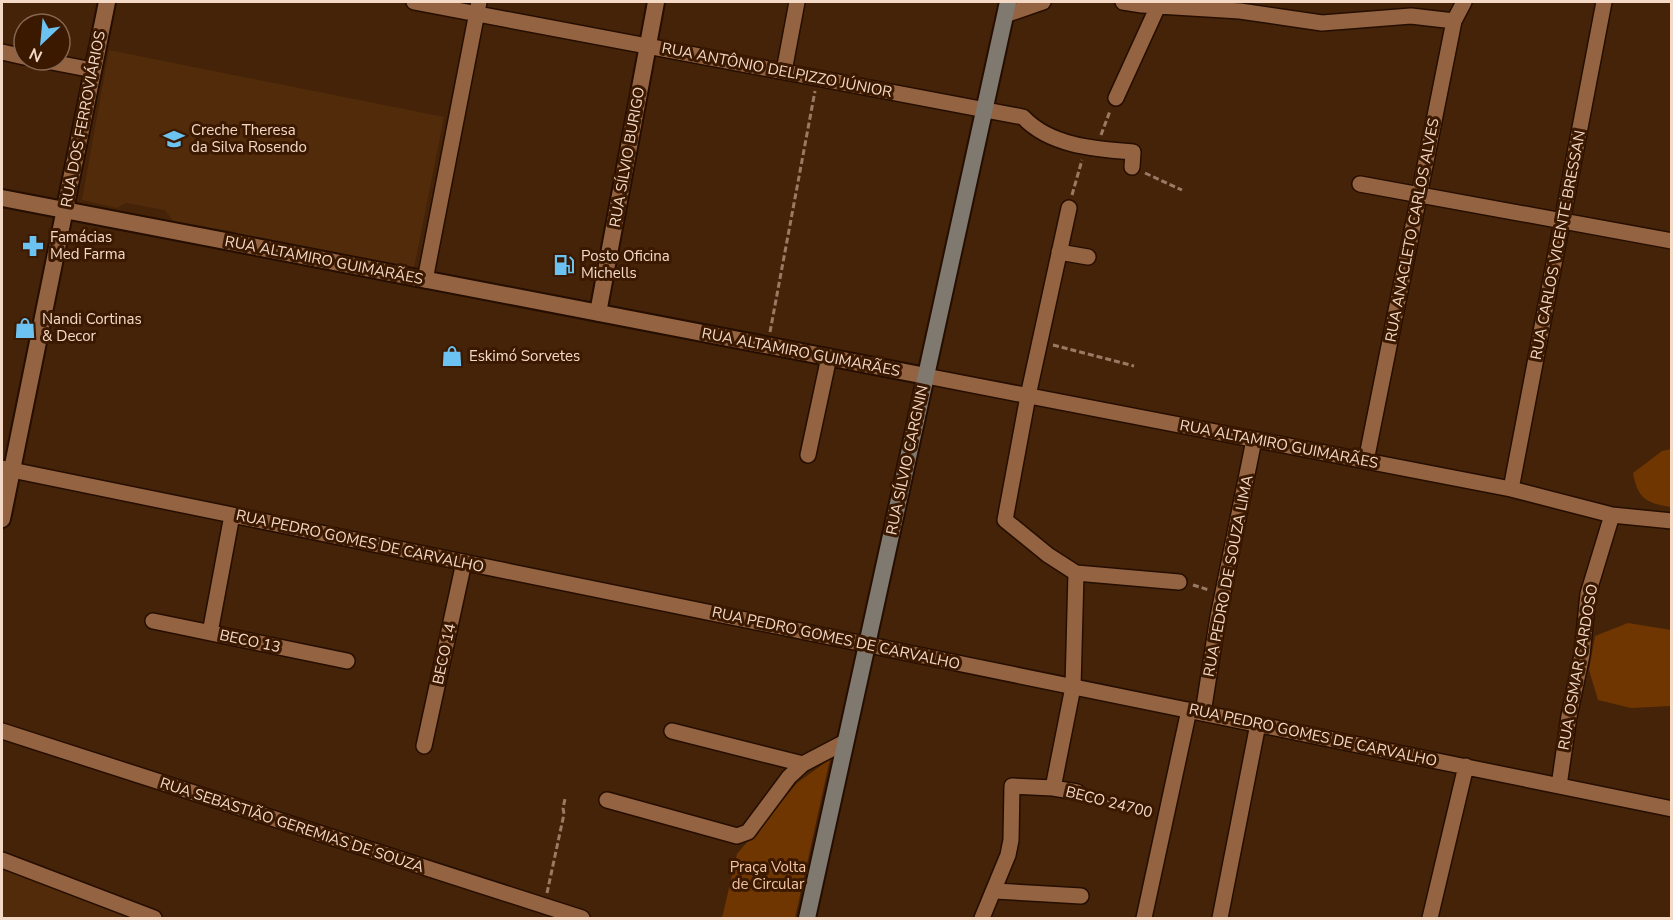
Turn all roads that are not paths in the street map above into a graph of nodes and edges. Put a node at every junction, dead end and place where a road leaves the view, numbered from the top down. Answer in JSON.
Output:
{"nodes":[{"id":1,"x":107,"y":2,"type":"edge"},
{"id":2,"x":414,"y":2,"type":"edge"},
{"id":3,"x":656,"y":2,"type":"edge"},
{"id":4,"x":797,"y":2,"type":"edge"},
{"id":5,"x":1043,"y":2,"type":"edge"},
{"id":6,"x":1123,"y":2,"type":"edge"},
{"id":7,"x":1464,"y":2,"type":"edge"},
{"id":8,"x":1604,"y":2,"type":"edge"},
{"id":9,"x":1158,"y":6,"type":"junction"},
{"id":10,"x":478,"y":7,"type":"edge"},
{"id":11,"x":1006,"y":8,"type":"edge"},
{"id":12,"x":1454,"y":21,"type":"junction"},
{"id":13,"x":647,"y":46,"type":"junction"},
{"id":14,"x":72,"y":66,"type":"edge"},
{"id":15,"x":93,"y":70,"type":"junction"},
{"id":16,"x":784,"y":72,"type":"junction"},
{"id":17,"x":1116,"y":98,"type":"road end"},
{"id":18,"x":984,"y":110,"type":"junction"},
{"id":19,"x":1132,"y":160,"type":"road end"},
{"id":20,"x":1360,"y":184,"type":"dead end"},
{"id":21,"x":1419,"y":195,"type":"junction"},
{"id":22,"x":2,"y":198,"type":"edge"},
{"id":23,"x":1069,"y":208,"type":"road end"},
{"id":24,"x":64,"y":210,"type":"junction"},
{"id":25,"x":1562,"y":221,"type":"junction"},
{"id":26,"x":1671,"y":241,"type":"edge"},
{"id":27,"x":1059,"y":252,"type":"junction"},
{"id":28,"x":1088,"y":257,"type":"dead end"},
{"id":29,"x":425,"y":280,"type":"junction"},
{"id":30,"x":598,"y":313,"type":"junction"},
{"id":31,"x":829,"y":357,"type":"junction"},
{"id":32,"x":926,"y":376,"type":"junction"},
{"id":33,"x":1028,"y":396,"type":"junction"},
{"id":34,"x":1254,"y":440,"type":"junction"},
{"id":35,"x":808,"y":455,"type":"dead end"},
{"id":36,"x":1366,"y":461,"type":"junction"},
{"id":37,"x":7,"y":469,"type":"edge"},
{"id":38,"x":1511,"y":489,"type":"junction"},
{"id":39,"x":232,"y":515,"type":"junction"},
{"id":40,"x":1612,"y":516,"type":"junction"},
{"id":41,"x":2,"y":519,"type":"edge"},
{"id":42,"x":1671,"y":521,"type":"edge"},
{"id":43,"x":464,"y":562,"type":"junction"},
{"id":44,"x":1076,"y":573,"type":"junction"},
{"id":45,"x":1179,"y":582,"type":"road end"},
{"id":46,"x":153,"y":621,"type":"dead end"},
{"id":47,"x":210,"y":633,"type":"junction"},
{"id":48,"x":867,"y":644,"type":"junction"},
{"id":49,"x":347,"y":661,"type":"dead end"},
{"id":50,"x":1073,"y":687,"type":"junction"},
{"id":51,"x":1196,"y":711,"type":"junction"},
{"id":52,"x":1258,"y":724,"type":"junction"},
{"id":53,"x":2,"y":731,"type":"edge"},
{"id":54,"x":672,"y":731,"type":"dead end"},
{"id":55,"x":845,"y":742,"type":"junction"},
{"id":56,"x":424,"y":746,"type":"dead end"},
{"id":57,"x":803,"y":764,"type":"junction"},
{"id":58,"x":1466,"y":766,"type":"junction"},
{"id":59,"x":1559,"y":786,"type":"junction"},
{"id":60,"x":1053,"y":788,"type":"junction"},
{"id":61,"x":1077,"y":792,"type":"road end"},
{"id":62,"x":607,"y":800,"type":"dead end"},
{"id":63,"x":1671,"y":808,"type":"edge"},
{"id":64,"x":2,"y":860,"type":"edge"},
{"id":65,"x":995,"y":891,"type":"junction"},
{"id":66,"x":1081,"y":896,"type":"dead end"},
{"id":67,"x":154,"y":918,"type":"edge"},
{"id":68,"x":582,"y":918,"type":"edge"},
{"id":69,"x":807,"y":918,"type":"edge"},
{"id":70,"x":982,"y":918,"type":"edge"},
{"id":71,"x":1144,"y":918,"type":"edge"},
{"id":72,"x":1220,"y":918,"type":"edge"},
{"id":73,"x":1430,"y":918,"type":"edge"}],
"edges":[{"from":1,"to":15,"type":"street","name":"RUA DOS FERROVIÁRIOS"},
{"from":2,"to":10,"type":"street","name":"RUA ANTÔNIO DELPIZZO JÚNIOR"},
{"from":3,"to":13,"type":"street","name":"RUA SÍLVIO BURIGO"},
{"from":4,"to":16,"type":"street"},
{"from":5,"to":11,"type":"street"},
{"from":6,"to":9,"type":"street"},
{"from":7,"to":12,"type":"street","name":"RUA ANACLETO CARLOS ALVES"},
{"from":8,"to":25,"type":"street","name":"RUA CARLOS VICENTE BRESSAN"},
{"from":9,"to":12,"type":"street"},
{"from":9,"to":17,"type":"street"},
{"from":10,"to":13,"type":"street","name":"RUA ANTÔNIO DELPIZZO JÚNIOR"},
{"from":10,"to":29,"type":"street"},
{"from":11,"to":18,"type":"main road","name":"RUA SÍLVIO CARGNIN"},
{"from":12,"to":21,"type":"street","name":"RUA ANACLETO CARLOS ALVES"},
{"from":13,"to":16,"type":"street","name":"RUA ANTÔNIO DELPIZZO JÚNIOR"},
{"from":13,"to":30,"type":"street","name":"RUA SÍLVIO BURIGO"},
{"from":14,"to":15,"type":"street"},
{"from":15,"to":24,"type":"street","name":"RUA DOS FERROVIÁRIOS"},
{"from":16,"to":18,"type":"street","name":"RUA ANTÔNIO DELPIZZO JÚNIOR"},
{"from":18,"to":19,"type":"street","name":"RUA ANTÔNIO DELPIZZO JÚNIOR"},
{"from":18,"to":32,"type":"main road","name":"RUA SÍLVIO CARGNIN"},
{"from":20,"to":21,"type":"street"},
{"from":21,"to":25,"type":"street"},
{"from":21,"to":36,"type":"street","name":"RUA ANACLETO CARLOS ALVES"},
{"from":22,"to":24,"type":"street","name":"RUA ALTAMIRO GUIMARÃES"},
{"from":23,"to":27,"type":"street"},
{"from":24,"to":29,"type":"street","name":"RUA ALTAMIRO GUIMARÃES"},
{"from":24,"to":37,"type":"street","name":"RUA DOS FERROVIÁRIOS"},
{"from":25,"to":26,"type":"street"},
{"from":25,"to":38,"type":"street","name":"RUA CARLOS VICENTE BRESSAN"},
{"from":27,"to":28,"type":"street"},
{"from":27,"to":33,"type":"street"},
{"from":29,"to":30,"type":"street","name":"RUA ALTAMIRO GUIMARÃES"},
{"from":30,"to":31,"type":"street","name":"RUA ALTAMIRO GUIMARÃES"},
{"from":31,"to":32,"type":"street","name":"RUA ALTAMIRO GUIMARÃES"},
{"from":31,"to":35,"type":"street"},
{"from":32,"to":33,"type":"street","name":"RUA ALTAMIRO GUIMARÃES"},
{"from":32,"to":48,"type":"main road","name":"RUA SÍLVIO CARGNIN"},
{"from":33,"to":34,"type":"street","name":"RUA ALTAMIRO GUIMARÃES"},
{"from":33,"to":44,"type":"street"},
{"from":34,"to":36,"type":"street","name":"RUA ALTAMIRO GUIMARÃES"},
{"from":34,"to":51,"type":"street","name":"RUA PEDRO DE SOUZA LIMA"},
{"from":36,"to":38,"type":"street","name":"RUA ALTAMIRO GUIMARÃES"},
{"from":37,"to":39,"type":"street","name":"RUA PEDRO GOMES DE CARVALHO"},
{"from":37,"to":41,"type":"street","name":"RUA DOS FERROVIÁRIOS"},
{"from":38,"to":40,"type":"street","name":"RUA ALTAMIRO GUIMARÃES"},
{"from":39,"to":43,"type":"street","name":"RUA PEDRO GOMES DE CARVALHO"},
{"from":39,"to":47,"type":"street"},
{"from":40,"to":42,"type":"street","name":"RUA ALTAMIRO GUIMARÃES"},
{"from":40,"to":59,"type":"street","name":"RUA OSMAR CARDOSO"},
{"from":43,"to":48,"type":"street","name":"RUA PEDRO GOMES DE CARVALHO"},
{"from":43,"to":56,"type":"street","name":"BECO 14"},
{"from":44,"to":45,"type":"street"},
{"from":44,"to":50,"type":"street"},
{"from":46,"to":47,"type":"street","name":"BECO 13"},
{"from":47,"to":49,"type":"street","name":"BECO 13"},
{"from":48,"to":50,"type":"street","name":"RUA PEDRO GOMES DE CARVALHO"},
{"from":48,"to":55,"type":"main road","name":"RUA SÍLVIO CARGNIN"},
{"from":50,"to":51,"type":"street","name":"RUA PEDRO GOMES DE CARVALHO"},
{"from":50,"to":60,"type":"street"},
{"from":51,"to":52,"type":"street","name":"RUA PEDRO GOMES DE CARVALHO"},
{"from":51,"to":71,"type":"street","name":"RUA PEDRO DE SOUZA LIMA"},
{"from":52,"to":58,"type":"street","name":"RUA PEDRO GOMES DE CARVALHO"},
{"from":52,"to":72,"type":"street"},
{"from":53,"to":68,"type":"street","name":"RUA SEBASTIÃO GEREMIAS DE SOUZA"},
{"from":54,"to":57,"type":"street"},
{"from":55,"to":57,"type":"street"},
{"from":55,"to":69,"type":"main road","name":"RUA SÍLVIO CARGNIN"},
{"from":57,"to":62,"type":"street"},
{"from":58,"to":59,"type":"street","name":"RUA PEDRO GOMES DE CARVALHO"},
{"from":58,"to":73,"type":"street"},
{"from":59,"to":63,"type":"street","name":"RUA PEDRO GOMES DE CARVALHO"},
{"from":60,"to":61,"type":"street","name":"BECO 24700"},
{"from":60,"to":65,"type":"street","name":"BECO 24700"},
{"from":64,"to":67,"type":"street"},
{"from":65,"to":66,"type":"street"},
{"from":65,"to":70,"type":"street"}]}
